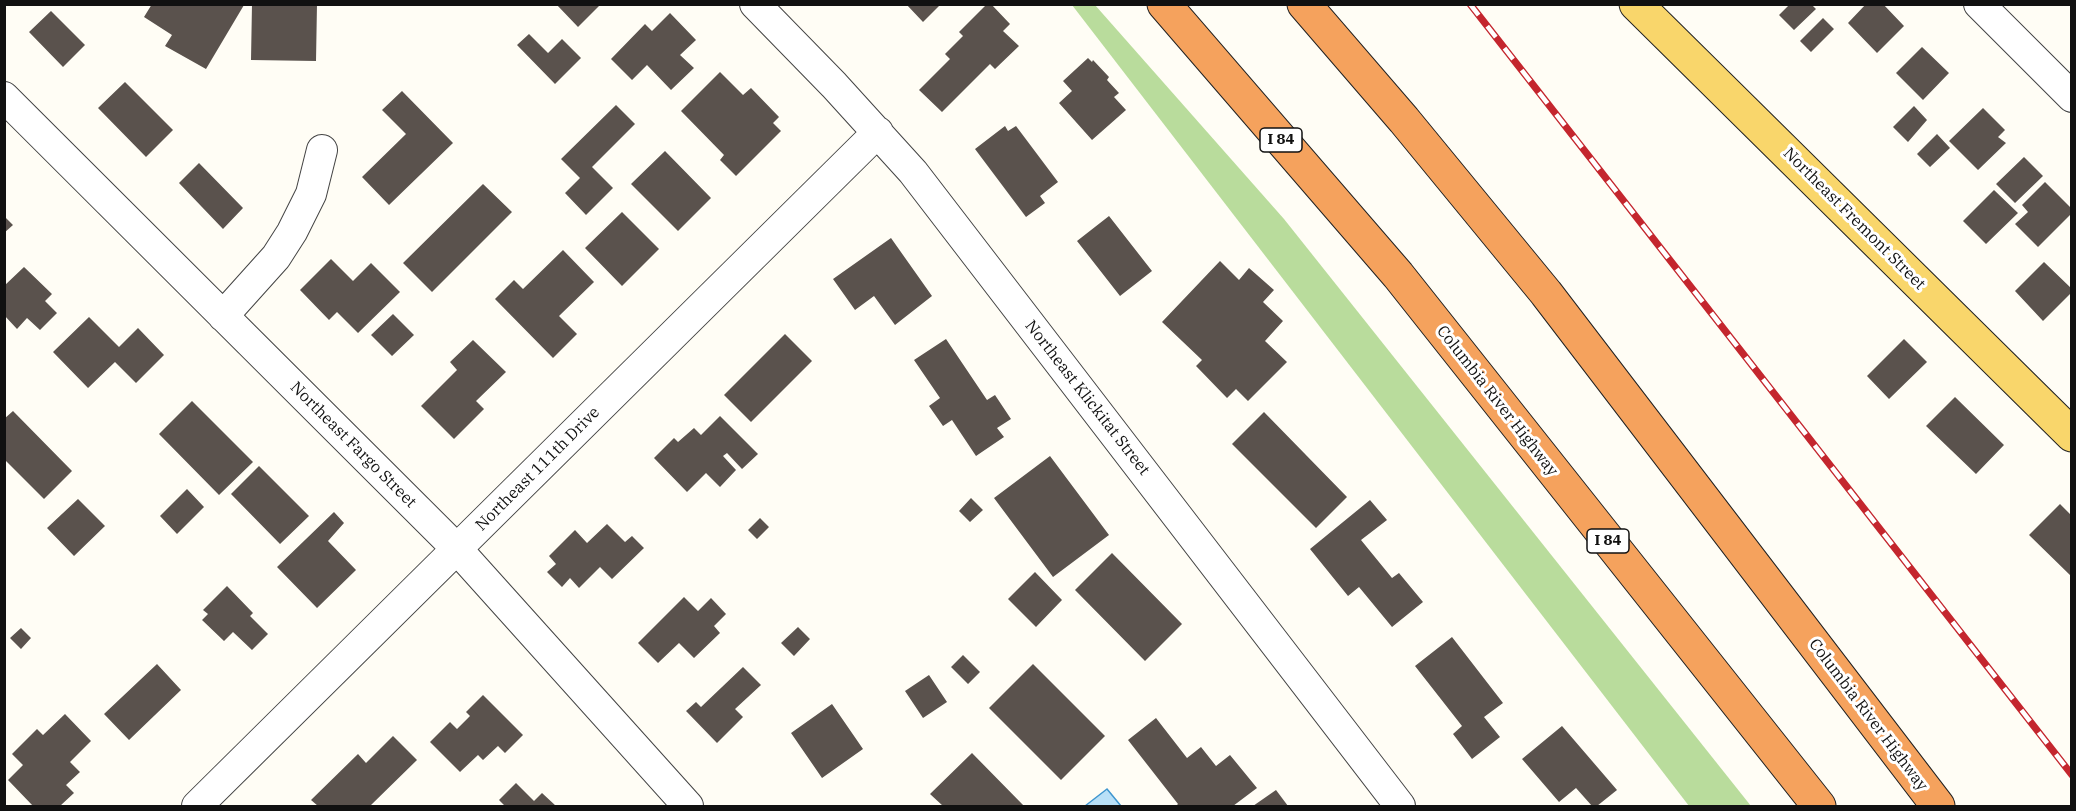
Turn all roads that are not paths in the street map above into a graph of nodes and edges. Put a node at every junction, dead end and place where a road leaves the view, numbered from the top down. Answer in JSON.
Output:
{"nodes":[{"id":1,"x":755,"y":4,"type":"edge"},
{"id":2,"x":1164,"y":4,"type":"edge"},
{"id":3,"x":1304,"y":4,"type":"edge"},
{"id":4,"x":1636,"y":4,"type":"edge"},
{"id":5,"x":1979,"y":4,"type":"edge"},
{"id":6,"x":4,"y":97,"type":"edge"},
{"id":7,"x":2072,"y":97,"type":"edge"},
{"id":8,"x":878,"y":132,"type":"junction"},
{"id":9,"x":322,"y":150,"type":"dead end"},
{"id":10,"x":223,"y":316,"type":"junction"},
{"id":11,"x":2072,"y":435,"type":"edge"},
{"id":12,"x":457,"y":549,"type":"junction"},
{"id":13,"x":197,"y":807,"type":"edge"},
{"id":14,"x":688,"y":807,"type":"edge"},
{"id":15,"x":1400,"y":807,"type":"edge"},
{"id":16,"x":1819,"y":807,"type":"edge"},
{"id":17,"x":1938,"y":807,"type":"edge"}],
"edges":[{"from":1,"to":8,"type":"street","name":"Northeast Klickitat Street"},
{"from":2,"to":16,"type":"highway","name":"Columbia River Highway","number":"I 84"},
{"from":3,"to":17,"type":"highway","name":"Columbia River Highway"},
{"from":4,"to":11,"type":"main road","name":"Northeast Fremont Street"},
{"from":5,"to":7,"type":"street"},
{"from":6,"to":10,"type":"street","name":"Northeast Fargo Street"},
{"from":8,"to":12,"type":"street","name":"Northeast 111th Drive"},
{"from":8,"to":15,"type":"street","name":"Northeast Klickitat Street"},
{"from":9,"to":10,"type":"street"},
{"from":10,"to":12,"type":"street","name":"Northeast Fargo Street"},
{"from":12,"to":13,"type":"street","name":"Northeast 111th Drive"},
{"from":12,"to":14,"type":"street","name":"Northeast Fargo Street"}]}
